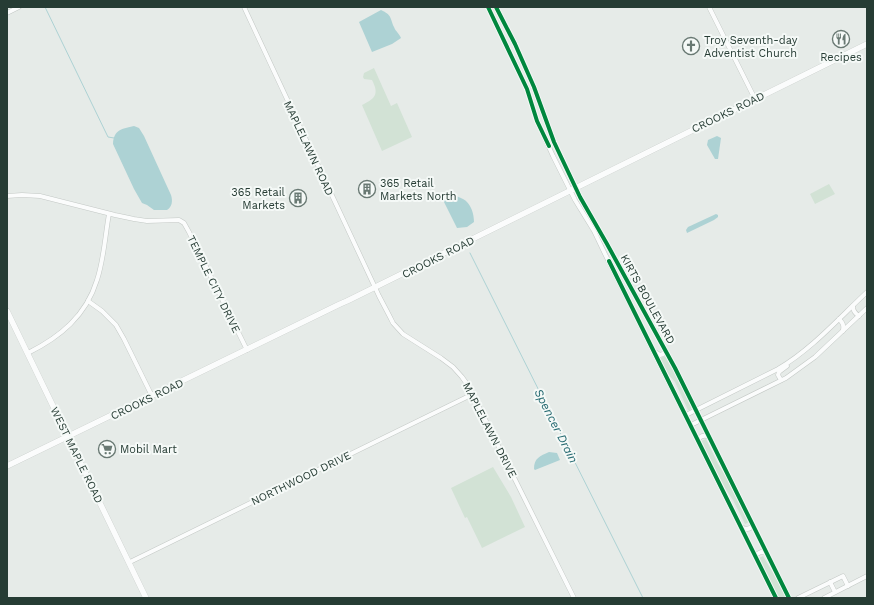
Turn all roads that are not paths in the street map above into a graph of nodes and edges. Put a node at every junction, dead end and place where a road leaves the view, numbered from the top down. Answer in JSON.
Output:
{"nodes":[{"id":1,"x":19,"y":7,"type":"edge"},
{"id":2,"x":244,"y":7,"type":"edge"},
{"id":3,"x":488,"y":7,"type":"edge"},
{"id":4,"x":496,"y":7,"type":"edge"},
{"id":5,"x":709,"y":7,"type":"edge"},
{"id":6,"x":7,"y":13,"type":"edge"},
{"id":7,"x":867,"y":44,"type":"edge"},
{"id":8,"x":755,"y":99,"type":"junction"},
{"id":9,"x":573,"y":190,"type":"junction"},
{"id":10,"x":7,"y":196,"type":"edge"},
{"id":11,"x":109,"y":214,"type":"junction"},
{"id":12,"x":375,"y":288,"type":"junction"},
{"id":13,"x":867,"y":292,"type":"edge"},
{"id":14,"x":88,"y":301,"type":"junction"},
{"id":15,"x":853,"y":306,"type":"junction"},
{"id":16,"x":867,"y":308,"type":"edge"},
{"id":17,"x":643,"y":309,"type":"junction"},
{"id":18,"x":7,"y":311,"type":"edge"},
{"id":19,"x":634,"y":312,"type":"junction"},
{"id":20,"x":858,"y":316,"type":"junction"},
{"id":21,"x":839,"y":319,"type":"junction"},
{"id":22,"x":843,"y":331,"type":"junction"},
{"id":23,"x":246,"y":350,"type":"junction"},
{"id":24,"x":666,"y":351,"type":"junction"},
{"id":25,"x":654,"y":352,"type":"junction"},
{"id":26,"x":28,"y":354,"type":"junction"},
{"id":27,"x":788,"y":363,"type":"junction"},
{"id":28,"x":782,"y":380,"type":"junction"},
{"id":29,"x":473,"y":394,"type":"junction"},
{"id":30,"x":152,"y":396,"type":"junction"},
{"id":31,"x":696,"y":410,"type":"junction"},
{"id":32,"x":686,"y":415,"type":"junction"},
{"id":33,"x":701,"y":420,"type":"junction"},
{"id":34,"x":690,"y":425,"type":"junction"},
{"id":35,"x":68,"y":436,"type":"junction"},
{"id":36,"x":710,"y":437,"type":"junction"},
{"id":37,"x":698,"y":440,"type":"junction"},
{"id":38,"x":7,"y":466,"type":"edge"},
{"id":39,"x":753,"y":525,"type":"junction"},
{"id":40,"x":741,"y":526,"type":"junction"},
{"id":41,"x":768,"y":554,"type":"junction"},
{"id":42,"x":755,"y":555,"type":"junction"},
{"id":43,"x":130,"y":562,"type":"junction"},
{"id":44,"x":867,"y":576,"type":"edge"},
{"id":45,"x":830,"y":582,"type":"junction"},
{"id":46,"x":848,"y":586,"type":"junction"},
{"id":47,"x":835,"y":592,"type":"junction"},
{"id":48,"x":146,"y":598,"type":"edge"},
{"id":49,"x":574,"y":598,"type":"edge"},
{"id":50,"x":776,"y":598,"type":"edge"},
{"id":51,"x":789,"y":598,"type":"edge"},
{"id":52,"x":798,"y":598,"type":"edge"},
{"id":53,"x":824,"y":598,"type":"edge"}],
"edges":[{"from":1,"to":6,"type":"street"},
{"from":2,"to":12,"type":"street","name":"MAPLELAWN ROAD"},
{"from":3,"to":9,"type":"street","name":"KIRTS BOULEVARD"},
{"from":4,"to":9,"type":"street","name":"KIRTS BOULEVARD"},
{"from":5,"to":8,"type":"street"},
{"from":7,"to":8,"type":"main road","name":"CROOKS ROAD"},
{"from":8,"to":9,"type":"main road","name":"CROOKS ROAD"},
{"from":9,"to":12,"type":"main road","name":"CROOKS ROAD"},
{"from":9,"to":17,"type":"street","name":"KIRTS BOULEVARD"},
{"from":9,"to":19,"type":"street","name":"KIRTS BOULEVARD"},
{"from":10,"to":11,"type":"street"},
{"from":11,"to":14,"type":"street"},
{"from":11,"to":23,"type":"street","name":"TEMPLE CITY DRIVE"},
{"from":12,"to":23,"type":"main road","name":"CROOKS ROAD"},
{"from":12,"to":29,"type":"street","name":"MAPLELAWN DRIVE"},
{"from":13,"to":15,"type":"street"},
{"from":14,"to":26,"type":"street"},
{"from":14,"to":30,"type":"street"},
{"from":15,"to":20,"type":"street"},
{"from":15,"to":21,"type":"street"},
{"from":16,"to":20,"type":"street"},
{"from":17,"to":19,"type":"street"},
{"from":17,"to":24,"type":"street","name":"KIRTS BOULEVARD"},
{"from":18,"to":26,"type":"main road","name":"WEST MAPLE ROAD"},
{"from":19,"to":25,"type":"street","name":"KIRTS BOULEVARD"},
{"from":20,"to":22,"type":"street"},
{"from":21,"to":22,"type":"street"},
{"from":21,"to":27,"type":"street"},
{"from":22,"to":28,"type":"street"},
{"from":23,"to":30,"type":"main road","name":"CROOKS ROAD"},
{"from":24,"to":25,"type":"street"},
{"from":24,"to":31,"type":"street","name":"KIRTS BOULEVARD"},
{"from":25,"to":32,"type":"street","name":"KIRTS BOULEVARD"},
{"from":26,"to":35,"type":"main road","name":"WEST MAPLE ROAD"},
{"from":27,"to":28,"type":"street"},
{"from":27,"to":31,"type":"street"},
{"from":28,"to":33,"type":"street"},
{"from":29,"to":43,"type":"street","name":"NORTHWOOD DRIVE"},
{"from":29,"to":49,"type":"street","name":"MAPLELAWN DRIVE"},
{"from":30,"to":35,"type":"main road","name":"CROOKS ROAD"},
{"from":31,"to":32,"type":"street"},
{"from":31,"to":33,"type":"street","name":"KIRTS BOULEVARD"},
{"from":32,"to":34,"type":"street","name":"KIRTS BOULEVARD"},
{"from":33,"to":34,"type":"street"},
{"from":33,"to":36,"type":"street","name":"KIRTS BOULEVARD"},
{"from":34,"to":37,"type":"street","name":"KIRTS BOULEVARD"},
{"from":35,"to":38,"type":"main road","name":"CROOKS ROAD"},
{"from":35,"to":43,"type":"main road","name":"WEST MAPLE ROAD"},
{"from":36,"to":37,"type":"street"},
{"from":36,"to":39,"type":"street","name":"KIRTS BOULEVARD"},
{"from":37,"to":40,"type":"street","name":"KIRTS BOULEVARD"},
{"from":39,"to":40,"type":"street"},
{"from":39,"to":41,"type":"street","name":"KIRTS BOULEVARD"},
{"from":40,"to":42,"type":"street","name":"KIRTS BOULEVARD"},
{"from":41,"to":42,"type":"street"},
{"from":41,"to":51,"type":"street","name":"KIRTS BOULEVARD"},
{"from":42,"to":50,"type":"street","name":"KIRTS BOULEVARD"},
{"from":43,"to":48,"type":"main road","name":"WEST MAPLE ROAD"},
{"from":44,"to":46,"type":"street"},
{"from":45,"to":46,"type":"street"},
{"from":45,"to":47,"type":"street"},
{"from":45,"to":52,"type":"street"},
{"from":46,"to":47,"type":"street"},
{"from":47,"to":53,"type":"street"}]}
